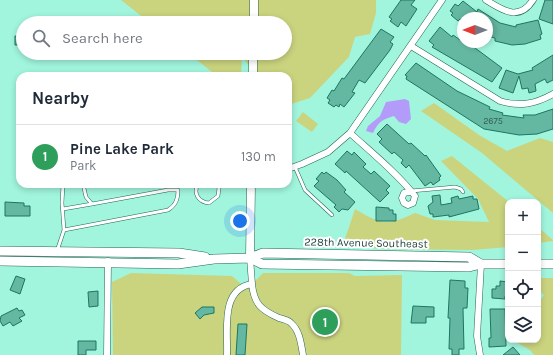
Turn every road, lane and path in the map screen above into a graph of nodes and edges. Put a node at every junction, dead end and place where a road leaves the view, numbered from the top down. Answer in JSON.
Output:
{"nodes":[{"id":1,"x":254,"y":0,"type":"edge"},
{"id":2,"x":442,"y":0,"type":"edge"},
{"id":3,"x":486,"y":0,"type":"edge"},
{"id":4,"x":533,"y":0,"type":"edge"},
{"id":5,"x":254,"y":16,"type":"edge"},
{"id":6,"x":410,"y":46,"type":"junction"},
{"id":7,"x":254,"y":60,"type":"edge"},
{"id":8,"x":253,"y":72,"type":"edge"},
{"id":9,"x":553,"y":94,"type":"edge"},
{"id":10,"x":350,"y":133,"type":"junction"},
{"id":11,"x":295,"y":167,"type":"junction"},
{"id":12,"x":292,"y":168,"type":"edge"},
{"id":13,"x":63,"y":188,"type":"edge"},
{"id":14,"x":84,"y":188,"type":"edge"},
{"id":15,"x":196,"y":188,"type":"edge"},
{"id":16,"x":219,"y":188,"type":"edge"},
{"id":17,"x":251,"y":188,"type":"edge"},
{"id":18,"x":409,"y":192,"type":"joint"},
{"id":19,"x":463,"y":192,"type":"dead end"},
{"id":20,"x":92,"y":204,"type":"junction"},
{"id":21,"x":63,"y":209,"type":"junction"},
{"id":22,"x":332,"y":215,"type":"dead end"},
{"id":23,"x":64,"y":230,"type":"junction"},
{"id":24,"x":0,"y":251,"type":"edge"},
{"id":25,"x":56,"y":252,"type":"junction"},
{"id":26,"x":404,"y":256,"type":"junction"},
{"id":27,"x":250,"y":258,"type":"junction"},
{"id":28,"x":214,"y":259,"type":"junction"},
{"id":29,"x":0,"y":261,"type":"edge"},
{"id":30,"x":16,"y":261,"type":"junction"},
{"id":31,"x":108,"y":261,"type":"junction"},
{"id":32,"x":482,"y":264,"type":"junction"},
{"id":33,"x":505,"y":264,"type":"edge"},
{"id":34,"x":541,"y":264,"type":"edge"},
{"id":35,"x":553,"y":264,"type":"edge"},
{"id":36,"x":402,"y":266,"type":"junction"},
{"id":37,"x":252,"y":284,"type":"junction"},
{"id":38,"x":108,"y":355,"type":"edge"},
{"id":39,"x":227,"y":355,"type":"edge"},
{"id":40,"x":303,"y":355,"type":"edge"},
{"id":41,"x":480,"y":355,"type":"edge"}],
"edges":[{"from":1,"to":5,"type":"street"},
{"from":2,"to":6,"type":"street"},
{"from":3,"to":4,"type":"street"},
{"from":6,"to":9,"type":"street"},
{"from":6,"to":10,"type":"street"},
{"from":7,"to":8,"type":"street"},
{"from":10,"to":11,"type":"street"},
{"from":10,"to":18,"type":"street"},
{"from":11,"to":12,"type":"street"},
{"from":11,"to":22,"type":"lane"},
{"from":13,"to":21,"type":"lane"},
{"from":14,"to":20,"type":"lane"},
{"from":15,"to":16,"type":"lane"},
{"from":17,"to":27,"type":"street"},
{"from":18,"to":19,"type":"lane"},
{"from":20,"to":21,"type":"lane"},
{"from":20,"to":23,"type":"lane"},
{"from":21,"to":23,"type":"lane"},
{"from":23,"to":25,"type":"lane"},
{"from":24,"to":25,"type":"main road","name":"228th Avenue Southeast"},
{"from":25,"to":28,"type":"main road","name":"228th Avenue Southeast"},
{"from":25,"to":30,"type":"main road"},
{"from":26,"to":27,"type":"main road","name":"228th Avenue Southeast"},
{"from":26,"to":32,"type":"main road","name":"228th Avenue Southeast"},
{"from":26,"to":36,"type":"main road"},
{"from":27,"to":28,"type":"main road","name":"228th Avenue Southeast"},
{"from":27,"to":36,"type":"main road","name":"228th Avenue Southeast"},
{"from":27,"to":37,"type":"street"},
{"from":28,"to":31,"type":"main road","name":"228th Avenue Southeast"},
{"from":29,"to":30,"type":"main road","name":"228th Avenue Southeast"},
{"from":30,"to":31,"type":"main road","name":"228th Avenue Southeast"},
{"from":31,"to":38,"type":"street"},
{"from":32,"to":33,"type":"main road","name":"228th Avenue Southeast"},
{"from":32,"to":36,"type":"main road","name":"228th Avenue Southeast"},
{"from":32,"to":41,"type":"street"},
{"from":34,"to":35,"type":"main road"},
{"from":37,"to":39,"type":"street"},
{"from":37,"to":40,"type":"street"}]}
